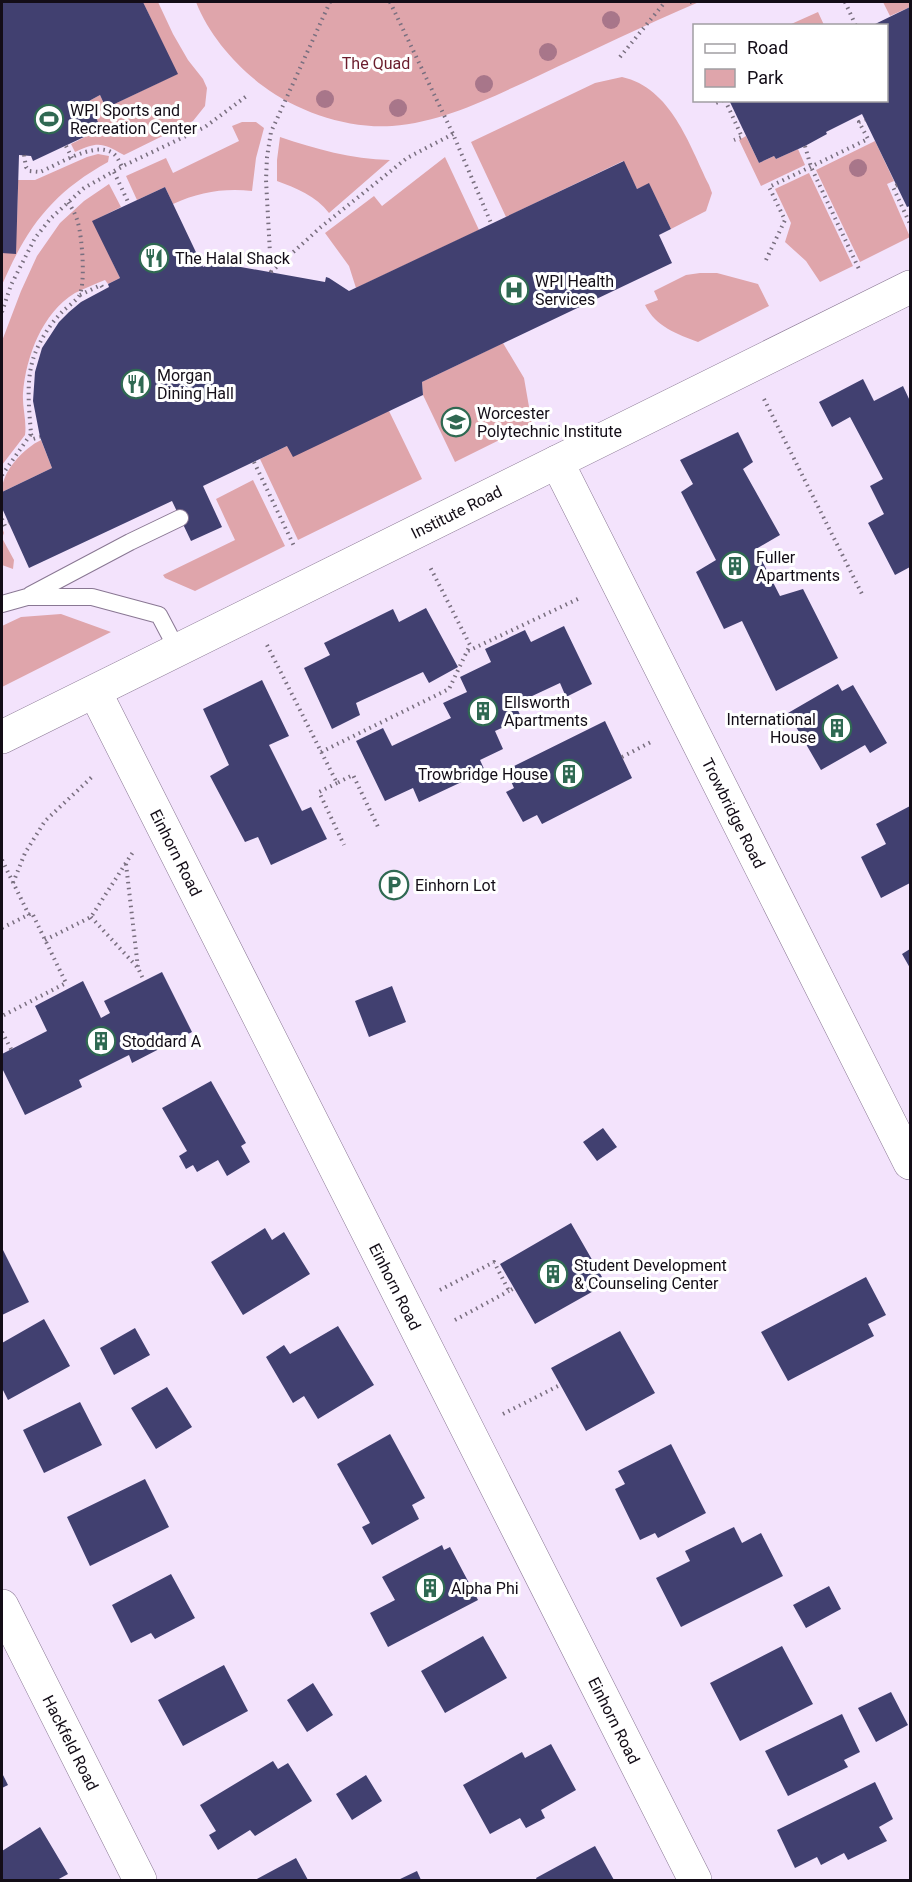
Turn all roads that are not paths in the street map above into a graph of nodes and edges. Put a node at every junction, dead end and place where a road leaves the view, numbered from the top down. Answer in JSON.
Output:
{"nodes":[{"id":1,"x":910,"y":287,"type":"edge"},
{"id":2,"x":557,"y":462,"type":"junction"},
{"id":3,"x":180,"y":518,"type":"dead end"},
{"id":4,"x":27,"y":597,"type":"junction"},
{"id":5,"x":2,"y":604,"type":"edge"},
{"id":6,"x":178,"y":651,"type":"junction"},
{"id":7,"x":95,"y":692,"type":"junction"},
{"id":8,"x":2,"y":737,"type":"edge"},
{"id":9,"x":910,"y":1163,"type":"edge"},
{"id":10,"x":2,"y":1606,"type":"edge"},
{"id":11,"x":140,"y":1881,"type":"edge"},
{"id":12,"x":695,"y":1881,"type":"edge"}],
"edges":[{"from":1,"to":2,"type":"street","name":"Institute Road"},
{"from":2,"to":6,"type":"street","name":"Institute Road"},
{"from":2,"to":9,"type":"street","name":"Trowbridge Road"},
{"from":3,"to":4,"type":"lane"},
{"from":4,"to":5,"type":"lane"},
{"from":4,"to":6,"type":"lane"},
{"from":6,"to":7,"type":"street","name":"Institute Road"},
{"from":7,"to":8,"type":"street","name":"Institute Road"},
{"from":7,"to":12,"type":"street","name":"Einhorn Road"},
{"from":10,"to":11,"type":"street","name":"Hackfeld Road"}]}
